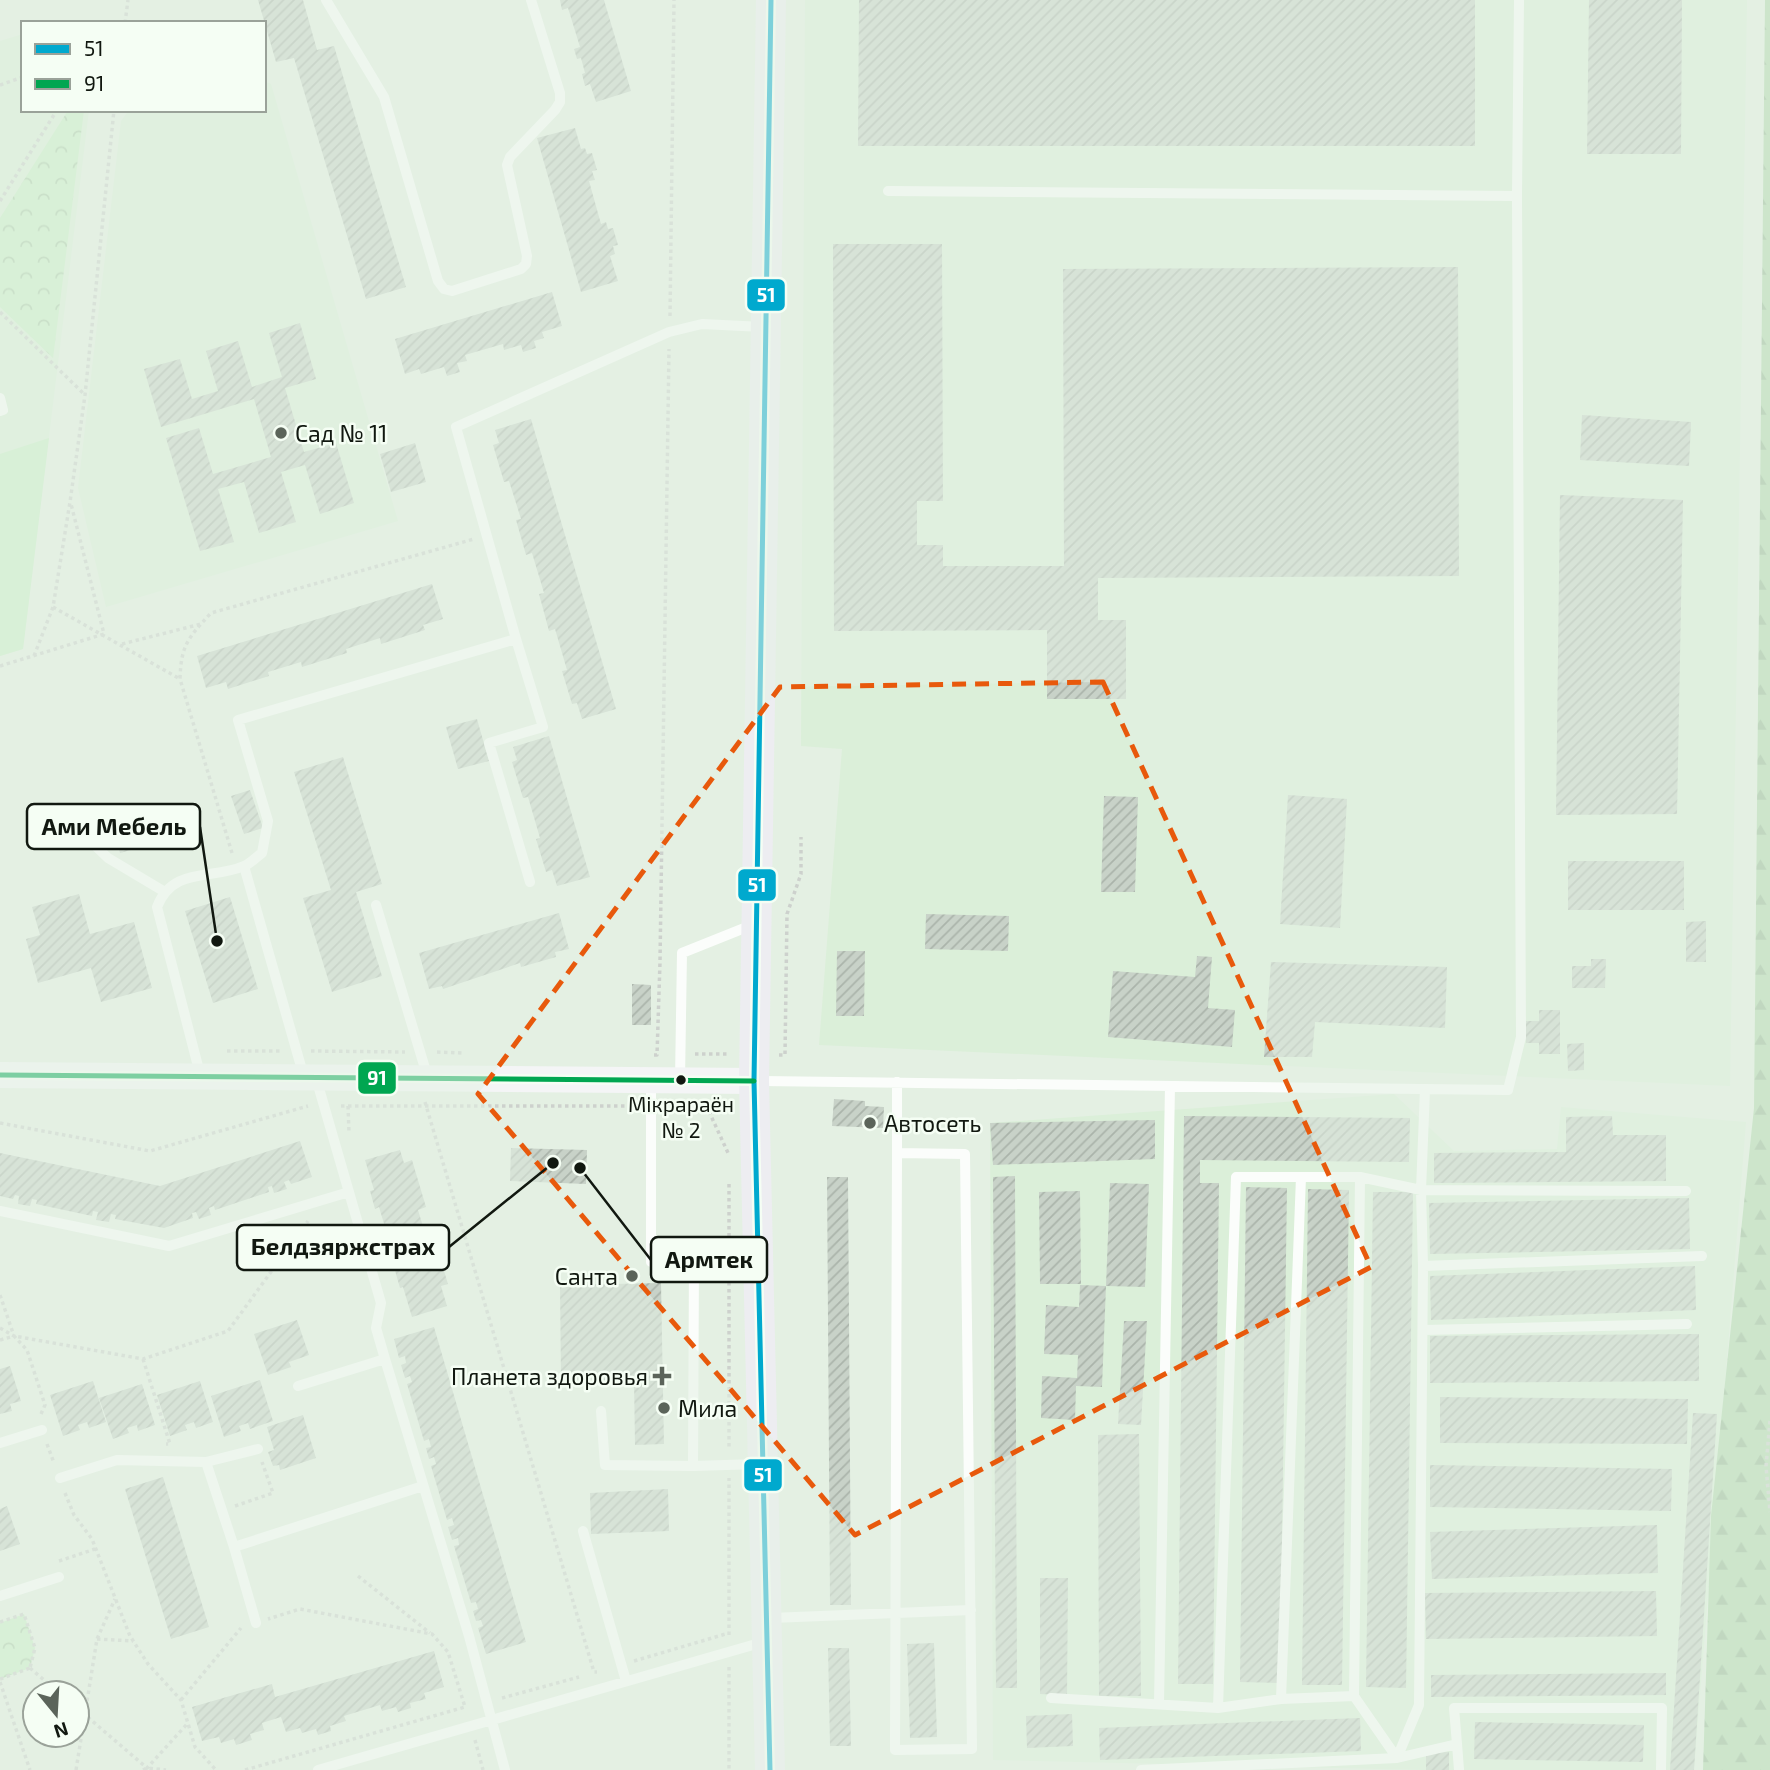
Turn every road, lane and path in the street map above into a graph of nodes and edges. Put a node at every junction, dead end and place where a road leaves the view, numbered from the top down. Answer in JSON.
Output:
{"nodes":[{"id":1,"x":128,"y":0,"type":"edge"},
{"id":2,"x":326,"y":0,"type":"edge"},
{"id":3,"x":531,"y":0,"type":"edge"},
{"id":4,"x":674,"y":0,"type":"edge"},
{"id":5,"x":771,"y":0,"type":"edge"},
{"id":6,"x":1519,"y":0,"type":"edge"},
{"id":7,"x":125,"y":21,"type":"edge"},
{"id":8,"x":21,"y":79,"type":"edge"},
{"id":9,"x":0,"y":85,"type":"edge"},
{"id":10,"x":56,"y":112,"type":"edge"},
{"id":11,"x":114,"y":112,"type":"edge"},
{"id":12,"x":888,"y":191,"type":"dead end"},
{"id":13,"x":1517,"y":196,"type":"junction"},
{"id":14,"x":0,"y":201,"type":"edge"},
{"id":15,"x":0,"y":312,"type":"edge"},
{"id":16,"x":767,"y":327,"type":"junction"},
{"id":17,"x":669,"y":332,"type":"junction"},
{"id":18,"x":85,"y":395,"type":"junction"},
{"id":19,"x":0,"y":398,"type":"edge"},
{"id":20,"x":0,"y":411,"type":"edge"},
{"id":21,"x":70,"y":502,"type":"junction"},
{"id":22,"x":486,"y":536,"type":"junction"},
{"id":23,"x":53,"y":607,"type":"junction"},
{"id":24,"x":201,"y":624,"type":"junction"},
{"id":25,"x":104,"y":634,"type":"junction"},
{"id":26,"x":516,"y":639,"type":"junction"},
{"id":27,"x":122,"y":645,"type":"junction"},
{"id":28,"x":34,"y":656,"type":"junction"},
{"id":29,"x":0,"y":666,"type":"edge"},
{"id":30,"x":180,"y":679,"type":"junction"},
{"id":31,"x":55,"y":807,"type":"dead end"},
{"id":32,"x":801,"y":837,"type":"dead end"},
{"id":33,"x":240,"y":867,"type":"junction"},
{"id":34,"x":530,"y":882,"type":"dead end"},
{"id":35,"x":165,"y":892,"type":"junction"},
{"id":36,"x":376,"y":905,"type":"dead end"},
{"id":37,"x":756,"y":924,"type":"junction"},
{"id":38,"x":297,"y":1051,"type":"junction"},
{"id":39,"x":420,"y":1052,"type":"junction"},
{"id":40,"x":476,"y":1053,"type":"dead end"},
{"id":41,"x":785,"y":1055,"type":"dead end"},
{"id":42,"x":198,"y":1063,"type":"junction"},
{"id":43,"x":647,"y":1067,"type":"junction"},
{"id":44,"x":0,"y":1075,"type":"edge"},
{"id":45,"x":310,"y":1077,"type":"junction"},
{"id":46,"x":428,"y":1079,"type":"junction"},
{"id":47,"x":680,"y":1080,"type":"junction"},
{"id":48,"x":754,"y":1081,"type":"junction"},
{"id":49,"x":897,"y":1083,"type":"junction"},
{"id":50,"x":1170,"y":1086,"type":"junction"},
{"id":51,"x":1425,"y":1089,"type":"junction"},
{"id":52,"x":324,"y":1106,"type":"junction"},
{"id":53,"x":348,"y":1106,"type":"junction"},
{"id":54,"x":425,"y":1106,"type":"junction"},
{"id":55,"x":651,"y":1106,"type":"junction"},
{"id":56,"x":706,"y":1107,"type":"dead end"},
{"id":57,"x":0,"y":1123,"type":"edge"},
{"id":58,"x":349,"y":1135,"type":"dead end"},
{"id":59,"x":897,"y":1153,"type":"junction"},
{"id":60,"x":729,"y":1155,"type":"dead end"},
{"id":61,"x":1301,"y":1177,"type":"junction"},
{"id":62,"x":1360,"y":1177,"type":"junction"},
{"id":63,"x":729,"y":1183,"type":"dead end"},
{"id":64,"x":1421,"y":1189,"type":"junction"},
{"id":65,"x":1686,"y":1191,"type":"dead end"},
{"id":66,"x":349,"y":1192,"type":"junction"},
{"id":67,"x":0,"y":1211,"type":"edge"},
{"id":68,"x":1703,"y":1256,"type":"dead end"},
{"id":69,"x":1423,"y":1266,"type":"junction"},
{"id":70,"x":0,"y":1295,"type":"edge"},
{"id":71,"x":1687,"y":1324,"type":"dead end"},
{"id":72,"x":0,"y":1328,"type":"edge"},
{"id":73,"x":1423,"y":1329,"type":"junction"},
{"id":74,"x":14,"y":1336,"type":"junction"},
{"id":75,"x":0,"y":1340,"type":"edge"},
{"id":76,"x":176,"y":1348,"type":"dead end"},
{"id":77,"x":143,"y":1359,"type":"junction"},
{"id":78,"x":385,"y":1359,"type":"junction"},
{"id":79,"x":298,"y":1386,"type":"dead end"},
{"id":80,"x":601,"y":1411,"type":"dead end"},
{"id":81,"x":1770,"y":1421,"type":"edge"},
{"id":82,"x":42,"y":1430,"type":"junction"},
{"id":83,"x":0,"y":1443,"type":"edge"},
{"id":84,"x":729,"y":1444,"type":"dead end"},
{"id":85,"x":158,"y":1445,"type":"dead end"},
{"id":86,"x":258,"y":1449,"type":"dead end"},
{"id":87,"x":65,"y":1461,"type":"dead end"},
{"id":88,"x":206,"y":1462,"type":"junction"},
{"id":89,"x":763,"y":1464,"type":"junction"},
{"id":90,"x":55,"y":1465,"type":"junction"},
{"id":91,"x":694,"y":1466,"type":"junction"},
{"id":92,"x":60,"y":1478,"type":"junction"},
{"id":93,"x":423,"y":1486,"type":"junction"},
{"id":94,"x":729,"y":1487,"type":"dead end"},
{"id":95,"x":1770,"y":1512,"type":"edge"},
{"id":96,"x":583,"y":1531,"type":"dead end"},
{"id":97,"x":234,"y":1547,"type":"junction"},
{"id":98,"x":358,"y":1576,"type":"dead end"},
{"id":99,"x":59,"y":1577,"type":"dead end"},
{"id":100,"x":0,"y":1596,"type":"edge"},
{"id":101,"x":115,"y":1598,"type":"junction"},
{"id":102,"x":300,"y":1609,"type":"dead end"},
{"id":103,"x":971,"y":1611,"type":"junction"},
{"id":104,"x":894,"y":1613,"type":"junction"},
{"id":105,"x":0,"y":1622,"type":"edge"},
{"id":106,"x":257,"y":1623,"type":"dead end"},
{"id":107,"x":242,"y":1627,"type":"dead end"},
{"id":108,"x":767,"y":1630,"type":"junction"},
{"id":109,"x":432,"y":1634,"type":"junction"},
{"id":110,"x":97,"y":1639,"type":"junction"},
{"id":111,"x":133,"y":1641,"type":"junction"},
{"id":112,"x":621,"y":1664,"type":"junction"},
{"id":113,"x":729,"y":1665,"type":"dead end"},
{"id":114,"x":30,"y":1668,"type":"junction"},
{"id":115,"x":582,"y":1676,"type":"dead end"},
{"id":116,"x":43,"y":1679,"type":"edge"},
{"id":117,"x":91,"y":1679,"type":"edge"},
{"id":118,"x":0,"y":1680,"type":"edge"},
{"id":119,"x":626,"y":1681,"type":"junction"},
{"id":120,"x":1354,"y":1696,"type":"junction"},
{"id":121,"x":1051,"y":1698,"type":"dead end"},
{"id":122,"x":1282,"y":1699,"type":"junction"},
{"id":123,"x":181,"y":1700,"type":"junction"},
{"id":124,"x":495,"y":1700,"type":"dead end"},
{"id":125,"x":1159,"y":1704,"type":"junction"},
{"id":126,"x":1218,"y":1708,"type":"junction"},
{"id":127,"x":491,"y":1719,"type":"junction"},
{"id":128,"x":91,"y":1720,"type":"edge"},
{"id":129,"x":188,"y":1723,"type":"junction"},
{"id":130,"x":1457,"y":1744,"type":"junction"},
{"id":131,"x":79,"y":1749,"type":"edge"},
{"id":132,"x":1397,"y":1758,"type":"junction"},
{"id":133,"x":145,"y":1769,"type":"edge"},
{"id":134,"x":30,"y":1770,"type":"edge"},
{"id":135,"x":76,"y":1770,"type":"edge"},
{"id":136,"x":166,"y":1770,"type":"edge"},
{"id":137,"x":216,"y":1770,"type":"edge"},
{"id":138,"x":245,"y":1770,"type":"edge"},
{"id":139,"x":318,"y":1770,"type":"edge"},
{"id":140,"x":505,"y":1770,"type":"edge"},
{"id":141,"x":729,"y":1770,"type":"edge"},
{"id":142,"x":770,"y":1770,"type":"edge"},
{"id":143,"x":1141,"y":1770,"type":"edge"},
{"id":144,"x":1460,"y":1770,"type":"edge"},
{"id":145,"x":1661,"y":1770,"type":"edge"}],
"edges":[{"from":1,"to":7,"type":"path"},
{"from":2,"to":3,"type":"lane"},
{"from":4,"to":17,"type":"path"},
{"from":5,"to":16,"type":"main road"},
{"from":6,"to":13,"type":"lane"},
{"from":8,"to":9,"type":"path"},
{"from":10,"to":14,"type":"path"},
{"from":11,"to":18,"type":"path"},
{"from":12,"to":13,"type":"lane"},
{"from":13,"to":51,"type":"lane"},
{"from":15,"to":18,"type":"path"},
{"from":16,"to":17,"type":"lane"},
{"from":16,"to":37,"type":"main road"},
{"from":17,"to":22,"type":"lane"},
{"from":17,"to":43,"type":"path"},
{"from":18,"to":21,"type":"path"},
{"from":19,"to":20,"type":"lane"},
{"from":21,"to":23,"type":"path"},
{"from":21,"to":25,"type":"path"},
{"from":22,"to":24,"type":"path"},
{"from":22,"to":26,"type":"lane"},
{"from":23,"to":25,"type":"path"},
{"from":23,"to":28,"type":"path"},
{"from":24,"to":27,"type":"path"},
{"from":24,"to":30,"type":"path"},
{"from":25,"to":27,"type":"path"},
{"from":25,"to":28,"type":"path"},
{"from":26,"to":33,"type":"lane"},
{"from":26,"to":34,"type":"lane"},
{"from":27,"to":30,"type":"path"},
{"from":28,"to":29,"type":"path"},
{"from":30,"to":33,"type":"path"},
{"from":31,"to":35,"type":"lane"},
{"from":32,"to":41,"type":"path"},
{"from":33,"to":35,"type":"lane"},
{"from":33,"to":38,"type":"lane"},
{"from":35,"to":42,"type":"lane"},
{"from":36,"to":39,"type":"lane"},
{"from":37,"to":47,"type":"lane"},
{"from":37,"to":48,"type":"main road"},
{"from":38,"to":39,"type":"path"},
{"from":38,"to":42,"type":"path"},
{"from":38,"to":45,"type":"lane"},
{"from":39,"to":40,"type":"path"},
{"from":39,"to":46,"type":"lane"},
{"from":42,"to":44,"type":"main road"},
{"from":42,"to":45,"type":"main road"},
{"from":43,"to":46,"type":"main road"},
{"from":43,"to":47,"type":"main road"},
{"from":43,"to":55,"type":"lane"},
{"from":45,"to":46,"type":"main road"},
{"from":45,"to":52,"type":"lane"},
{"from":46,"to":54,"type":"path"},
{"from":47,"to":48,"type":"main road"},
{"from":48,"to":49,"type":"lane"},
{"from":48,"to":89,"type":"main road"},
{"from":49,"to":50,"type":"lane"},
{"from":49,"to":59,"type":"lane"},
{"from":50,"to":51,"type":"lane"},
{"from":50,"to":125,"type":"lane"},
{"from":51,"to":64,"type":"lane"},
{"from":52,"to":53,"type":"path"},
{"from":52,"to":57,"type":"path"},
{"from":52,"to":66,"type":"lane"},
{"from":53,"to":54,"type":"path"},
{"from":53,"to":58,"type":"path"},
{"from":54,"to":55,"type":"path"},
{"from":54,"to":112,"type":"path"},
{"from":55,"to":91,"type":"lane"},
{"from":56,"to":60,"type":"path"},
{"from":59,"to":103,"type":"lane"},
{"from":59,"to":104,"type":"lane"},
{"from":61,"to":62,"type":"lane"},
{"from":61,"to":122,"type":"lane"},
{"from":61,"to":126,"type":"lane"},
{"from":62,"to":64,"type":"lane"},
{"from":62,"to":120,"type":"lane"},
{"from":63,"to":84,"type":"path"},
{"from":64,"to":65,"type":"lane"},
{"from":64,"to":69,"type":"lane"},
{"from":66,"to":67,"type":"lane"},
{"from":66,"to":78,"type":"lane"},
{"from":68,"to":69,"type":"lane"},
{"from":69,"to":73,"type":"lane"},
{"from":70,"to":74,"type":"path"},
{"from":71,"to":73,"type":"lane"},
{"from":72,"to":74,"type":"path"},
{"from":73,"to":132,"type":"lane"},
{"from":74,"to":75,"type":"path"},
{"from":74,"to":77,"type":"path"},
{"from":74,"to":82,"type":"path"},
{"from":76,"to":77,"type":"path"},
{"from":77,"to":85,"type":"path"},
{"from":78,"to":79,"type":"lane"},
{"from":78,"to":93,"type":"lane"},
{"from":80,"to":91,"type":"lane"},
{"from":81,"to":95,"type":"path"},
{"from":82,"to":83,"type":"lane"},
{"from":82,"to":90,"type":"path"},
{"from":86,"to":88,"type":"lane"},
{"from":87,"to":90,"type":"path"},
{"from":88,"to":92,"type":"lane"},
{"from":88,"to":97,"type":"lane"},
{"from":89,"to":91,"type":"lane"},
{"from":89,"to":108,"type":"main road"},
{"from":90,"to":92,"type":"path"},
{"from":92,"to":101,"type":"path"},
{"from":93,"to":97,"type":"lane"},
{"from":93,"to":127,"type":"lane"},
{"from":94,"to":112,"type":"path"},
{"from":96,"to":112,"type":"lane"},
{"from":97,"to":106,"type":"lane"},
{"from":98,"to":109,"type":"path"},
{"from":99,"to":100,"type":"lane"},
{"from":101,"to":110,"type":"path"},
{"from":101,"to":111,"type":"path"},
{"from":102,"to":109,"type":"path"},
{"from":103,"to":104,"type":"lane"},
{"from":103,"to":104,"type":"lane"},
{"from":104,"to":108,"type":"lane"},
{"from":105,"to":114,"type":"path"},
{"from":107,"to":123,"type":"path"},
{"from":108,"to":119,"type":"lane"},
{"from":108,"to":142,"type":"main road"},
{"from":109,"to":138,"type":"path"},
{"from":110,"to":111,"type":"path"},
{"from":110,"to":117,"type":"path"},
{"from":111,"to":123,"type":"path"},
{"from":112,"to":119,"type":"lane"},
{"from":113,"to":141,"type":"path"},
{"from":114,"to":116,"type":"path"},
{"from":114,"to":118,"type":"path"},
{"from":115,"to":124,"type":"path"},
{"from":118,"to":134,"type":"path"},
{"from":119,"to":127,"type":"lane"},
{"from":120,"to":122,"type":"lane"},
{"from":120,"to":132,"type":"lane"},
{"from":121,"to":125,"type":"lane"},
{"from":122,"to":126,"type":"lane"},
{"from":123,"to":129,"type":"path"},
{"from":125,"to":126,"type":"lane"},
{"from":127,"to":139,"type":"lane"},
{"from":127,"to":140,"type":"lane"},
{"from":128,"to":133,"type":"path"},
{"from":129,"to":133,"type":"path"},
{"from":129,"to":137,"type":"path"},
{"from":130,"to":132,"type":"lane"},
{"from":130,"to":144,"type":"lane"},
{"from":130,"to":145,"type":"lane"},
{"from":131,"to":135,"type":"path"},
{"from":132,"to":143,"type":"lane"},
{"from":133,"to":136,"type":"path"}]}
